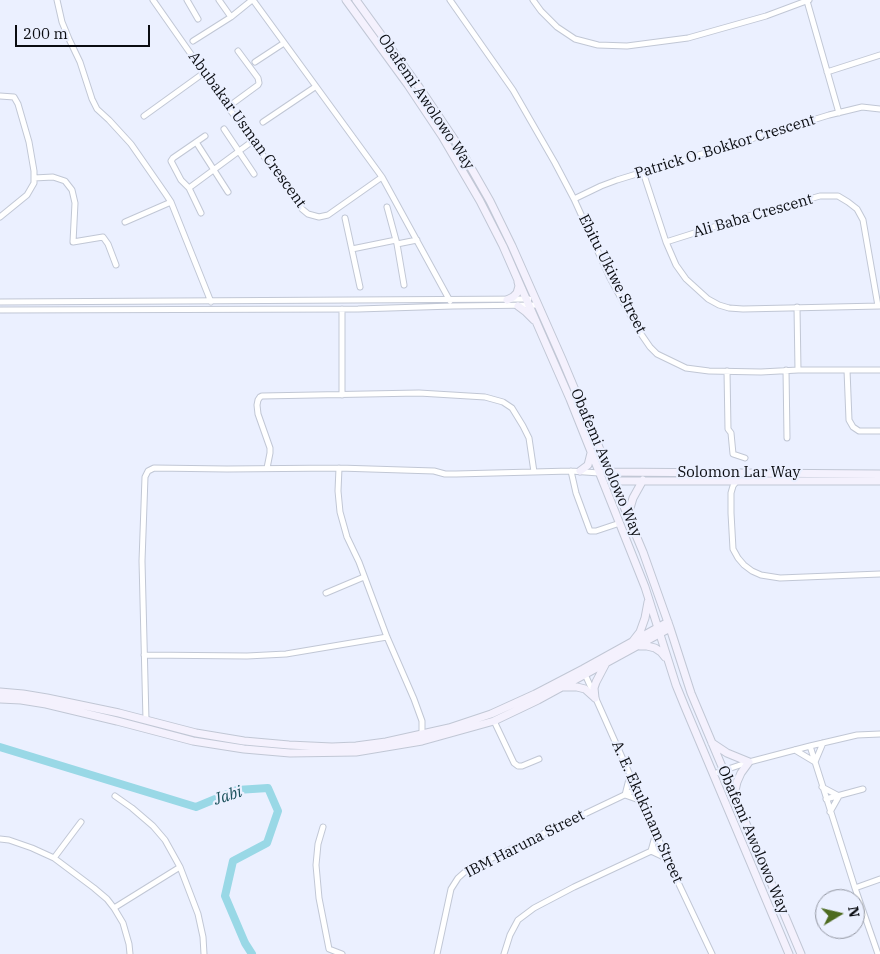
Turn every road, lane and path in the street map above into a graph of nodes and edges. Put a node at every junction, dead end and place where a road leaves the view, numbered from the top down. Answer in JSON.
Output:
{"nodes":[{"id":1,"x":57,"y":0,"type":"edge"},
{"id":2,"x":153,"y":0,"type":"edge"},
{"id":3,"x":187,"y":0,"type":"edge"},
{"id":4,"x":219,"y":0,"type":"edge"},
{"id":5,"x":253,"y":0,"type":"edge"},
{"id":6,"x":346,"y":0,"type":"edge"},
{"id":7,"x":356,"y":0,"type":"edge"},
{"id":8,"x":450,"y":0,"type":"edge"},
{"id":9,"x":533,"y":0,"type":"edge"},
{"id":10,"x":808,"y":1,"type":"edge"},
{"id":11,"x":231,"y":17,"type":"junction"},
{"id":12,"x":198,"y":19,"type":"dead end"},
{"id":13,"x":193,"y":41,"type":"dead end"},
{"id":14,"x":284,"y":43,"type":"junction"},
{"id":15,"x":238,"y":51,"type":"dead end"},
{"id":16,"x":880,"y":55,"type":"edge"},
{"id":17,"x":255,"y":62,"type":"dead end"},
{"id":18,"x":205,"y":72,"type":"junction"},
{"id":19,"x":827,"y":72,"type":"junction"},
{"id":20,"x":315,"y":87,"type":"junction"},
{"id":21,"x":0,"y":96,"type":"edge"},
{"id":22,"x":228,"y":106,"type":"junction"},
{"id":23,"x":880,"y":109,"type":"edge"},
{"id":24,"x":839,"y":113,"type":"junction"},
{"id":25,"x":144,"y":116,"type":"dead end"},
{"id":26,"x":263,"y":122,"type":"dead end"},
{"id":27,"x":224,"y":129,"type":"dead end"},
{"id":28,"x":205,"y":136,"type":"dead end"},
{"id":29,"x":254,"y":140,"type":"junction"},
{"id":30,"x":196,"y":142,"type":"junction"},
{"id":31,"x":239,"y":151,"type":"junction"},
{"id":32,"x":214,"y":169,"type":"junction"},
{"id":33,"x":643,"y":172,"type":"junction"},
{"id":34,"x":254,"y":174,"type":"dead end"},
{"id":35,"x":382,"y":177,"type":"junction"},
{"id":36,"x":34,"y":178,"type":"junction"},
{"id":37,"x":189,"y":188,"type":"junction"},
{"id":38,"x":228,"y":192,"type":"dead end"},
{"id":39,"x":574,"y":199,"type":"junction"},
{"id":40,"x":171,"y":202,"type":"junction"},
{"id":41,"x":388,"y":207,"type":"dead end"},
{"id":42,"x":201,"y":213,"type":"dead end"},
{"id":43,"x":0,"y":217,"type":"edge"},
{"id":44,"x":345,"y":218,"type":"dead end"},
{"id":45,"x":125,"y":222,"type":"dead end"},
{"id":46,"x":417,"y":240,"type":"junction"},
{"id":47,"x":396,"y":242,"type":"junction"},
{"id":48,"x":666,"y":242,"type":"junction"},
{"id":49,"x":352,"y":249,"type":"junction"},
{"id":50,"x":116,"y":265,"type":"dead end"},
{"id":51,"x":518,"y":279,"type":"junction"},
{"id":52,"x":404,"y":285,"type":"dead end"},
{"id":53,"x":360,"y":287,"type":"dead end"},
{"id":54,"x":507,"y":300,"type":"junction"},
{"id":55,"x":0,"y":302,"type":"edge"},
{"id":56,"x":211,"y":302,"type":"junction"},
{"id":57,"x":528,"y":302,"type":"junction"},
{"id":58,"x":537,"y":302,"type":"junction"},
{"id":59,"x":451,"y":303,"type":"junction"},
{"id":60,"x":518,"y":306,"type":"junction"},
{"id":61,"x":879,"y":306,"type":"edge"},
{"id":62,"x":797,"y":307,"type":"junction"},
{"id":63,"x":342,"y":309,"type":"junction"},
{"id":64,"x":0,"y":310,"type":"edge"},
{"id":65,"x":541,"y":332,"type":"junction"},
{"id":66,"x":786,"y":370,"type":"junction"},
{"id":67,"x":798,"y":370,"type":"junction"},
{"id":68,"x":847,"y":370,"type":"junction"},
{"id":69,"x":880,"y":370,"type":"edge"},
{"id":70,"x":727,"y":371,"type":"junction"},
{"id":71,"x":342,"y":394,"type":"junction"},
{"id":72,"x":880,"y":431,"type":"edge"},
{"id":73,"x":787,"y":438,"type":"dead end"},
{"id":74,"x":591,"y":453,"type":"junction"},
{"id":75,"x":745,"y":458,"type":"dead end"},
{"id":76,"x":267,"y":468,"type":"junction"},
{"id":77,"x":339,"y":468,"type":"junction"},
{"id":78,"x":571,"y":471,"type":"junction"},
{"id":79,"x":580,"y":471,"type":"junction"},
{"id":80,"x":534,"y":472,"type":"junction"},
{"id":81,"x":609,"y":472,"type":"junction"},
{"id":82,"x":599,"y":473,"type":"junction"},
{"id":83,"x":880,"y":474,"type":"edge"},
{"id":84,"x":613,"y":480,"type":"junction"},
{"id":85,"x":643,"y":480,"type":"junction"},
{"id":86,"x":603,"y":481,"type":"junction"},
{"id":87,"x":880,"y":481,"type":"edge"},
{"id":88,"x":718,"y":482,"type":"junction"},
{"id":89,"x":736,"y":482,"type":"junction"},
{"id":90,"x":731,"y":493,"type":"junction"},
{"id":91,"x":628,"y":515,"type":"junction"},
{"id":92,"x":620,"y":523,"type":"junction"},
{"id":93,"x":880,"y":574,"type":"edge"},
{"id":94,"x":364,"y":577,"type":"junction"},
{"id":95,"x":326,"y":593,"type":"dead end"},
{"id":96,"x":648,"y":597,"type":"junction"},
{"id":97,"x":669,"y":625,"type":"junction"},
{"id":98,"x":659,"y":630,"type":"junction"},
{"id":99,"x":386,"y":637,"type":"junction"},
{"id":100,"x":633,"y":645,"type":"junction"},
{"id":101,"x":144,"y":656,"type":"junction"},
{"id":102,"x":668,"y":660,"type":"junction"},
{"id":103,"x":606,"y":663,"type":"junction"},
{"id":104,"x":584,"y":672,"type":"junction"},
{"id":105,"x":561,"y":688,"type":"junction"},
{"id":106,"x":0,"y":692,"type":"edge"},
{"id":107,"x":595,"y":698,"type":"junction"},
{"id":108,"x":0,"y":699,"type":"edge"},
{"id":109,"x":146,"y":720,"type":"junction"},
{"id":110,"x":494,"y":721,"type":"junction"},
{"id":111,"x":422,"y":734,"type":"junction"},
{"id":112,"x":880,"y":734,"type":"edge"},
{"id":113,"x":712,"y":743,"type":"junction"},
{"id":114,"x":823,"y":743,"type":"junction"},
{"id":115,"x":810,"y":746,"type":"junction"},
{"id":116,"x":341,"y":749,"type":"junction"},
{"id":117,"x":795,"y":750,"type":"junction"},
{"id":118,"x":539,"y":759,"type":"dead end"},
{"id":119,"x":750,"y":762,"type":"junction"},
{"id":120,"x":815,"y":762,"type":"junction"},
{"id":121,"x":723,"y":770,"type":"junction"},
{"id":122,"x":630,"y":774,"type":"junction"},
{"id":123,"x":713,"y":774,"type":"junction"},
{"id":124,"x":822,"y":787,"type":"junction"},
{"id":125,"x":637,"y":789,"type":"junction"},
{"id":126,"x":862,"y":789,"type":"dead end"},
{"id":127,"x":625,"y":795,"type":"junction"},
{"id":128,"x":734,"y":795,"type":"junction"},
{"id":129,"x":114,"y":796,"type":"dead end"},
{"id":130,"x":839,"y":796,"type":"junction"},
{"id":131,"x":826,"y":799,"type":"junction"},
{"id":132,"x":642,"y":801,"type":"junction"},
{"id":133,"x":830,"y":812,"type":"junction"},
{"id":134,"x":81,"y":822,"type":"dead end"},
{"id":135,"x":323,"y":827,"type":"dead end"},
{"id":136,"x":656,"y":833,"type":"junction"},
{"id":137,"x":0,"y":839,"type":"edge"},
{"id":138,"x":662,"y":846,"type":"junction"},
{"id":139,"x":650,"y":851,"type":"junction"},
{"id":140,"x":54,"y":858,"type":"junction"},
{"id":141,"x":668,"y":859,"type":"junction"},
{"id":142,"x":180,"y":867,"type":"junction"},
{"id":143,"x":880,"y":879,"type":"edge"},
{"id":144,"x":855,"y":888,"type":"junction"},
{"id":145,"x":114,"y":908,"type":"junction"},
{"id":146,"x":709,"y":946,"type":"junction"},
{"id":147,"x":878,"y":952,"type":"edge"},
{"id":148,"x":130,"y":954,"type":"edge"},
{"id":149,"x":204,"y":954,"type":"edge"},
{"id":150,"x":342,"y":954,"type":"edge"},
{"id":151,"x":437,"y":954,"type":"edge"},
{"id":152,"x":504,"y":954,"type":"edge"},
{"id":153,"x":706,"y":954,"type":"edge"},
{"id":154,"x":712,"y":954,"type":"edge"},
{"id":155,"x":789,"y":954,"type":"edge"},
{"id":156,"x":801,"y":954,"type":"edge"}],
"edges":[{"from":1,"to":40,"type":"street"},
{"from":2,"to":18,"type":"street","name":"Abubakar Usman Crescent"},
{"from":3,"to":12,"type":"street"},
{"from":4,"to":11,"type":"street"},
{"from":5,"to":11,"type":"street"},
{"from":5,"to":14,"type":"street"},
{"from":6,"to":51,"type":"main road","name":"Obafemi Awolowo Way"},
{"from":7,"to":58,"type":"main road","name":"Obafemi Awolowo Way"},
{"from":8,"to":39,"type":"street","name":"Ebitu Ukiwe Street"},
{"from":9,"to":10,"type":"street"},
{"from":10,"to":19,"type":"street"},
{"from":11,"to":13,"type":"street"},
{"from":14,"to":17,"type":"street"},
{"from":14,"to":20,"type":"street"},
{"from":15,"to":22,"type":"street"},
{"from":16,"to":19,"type":"street"},
{"from":18,"to":22,"type":"street","name":"Abubakar Usman Crescent"},
{"from":18,"to":25,"type":"street"},
{"from":19,"to":24,"type":"street"},
{"from":20,"to":26,"type":"street"},
{"from":20,"to":35,"type":"street"},
{"from":21,"to":36,"type":"street"},
{"from":22,"to":29,"type":"street","name":"Abubakar Usman Crescent"},
{"from":23,"to":24,"type":"street","name":"Patrick O. Bokkor Crescent"},
{"from":24,"to":33,"type":"street","name":"Patrick O. Bokkor Crescent"},
{"from":27,"to":31,"type":"street"},
{"from":28,"to":30,"type":"street"},
{"from":29,"to":31,"type":"street"},
{"from":29,"to":35,"type":"street","name":"Abubakar Usman Crescent"},
{"from":30,"to":32,"type":"street"},
{"from":30,"to":37,"type":"street"},
{"from":31,"to":32,"type":"street"},
{"from":31,"to":34,"type":"street"},
{"from":32,"to":37,"type":"street"},
{"from":32,"to":38,"type":"street"},
{"from":33,"to":39,"type":"street","name":"Patrick O. Bokkor Crescent"},
{"from":33,"to":48,"type":"street"},
{"from":35,"to":46,"type":"street"},
{"from":36,"to":43,"type":"street"},
{"from":36,"to":50,"type":"street"},
{"from":37,"to":42,"type":"street"},
{"from":39,"to":70,"type":"street","name":"Ebitu Ukiwe Street"},
{"from":40,"to":45,"type":"street"},
{"from":40,"to":56,"type":"street"},
{"from":41,"to":47,"type":"street"},
{"from":44,"to":49,"type":"street"},
{"from":46,"to":47,"type":"street"},
{"from":46,"to":59,"type":"street"},
{"from":47,"to":49,"type":"street"},
{"from":47,"to":52,"type":"street"},
{"from":48,"to":61,"type":"street","name":"Ali Baba Crescent"},
{"from":48,"to":62,"type":"street"},
{"from":49,"to":53,"type":"street"},
{"from":51,"to":54,"type":"main road"},
{"from":51,"to":57,"type":"main road","name":"Obafemi Awolowo Way"},
{"from":54,"to":57,"type":"street"},
{"from":54,"to":59,"type":"street"},
{"from":55,"to":56,"type":"street"},
{"from":56,"to":59,"type":"street"},
{"from":57,"to":58,"type":"street"},
{"from":57,"to":60,"type":"street"},
{"from":57,"to":65,"type":"main road","name":"Obafemi Awolowo Way"},
{"from":58,"to":81,"type":"main road","name":"Obafemi Awolowo Way"},
{"from":59,"to":60,"type":"street"},
{"from":59,"to":63,"type":"street"},
{"from":60,"to":65,"type":"main road"},
{"from":61,"to":62,"type":"street"},
{"from":62,"to":67,"type":"street"},
{"from":63,"to":64,"type":"street"},
{"from":63,"to":71,"type":"street"},
{"from":65,"to":74,"type":"main road","name":"Obafemi Awolowo Way"},
{"from":66,"to":67,"type":"street","name":"Ebitu Ukiwe Street"},
{"from":66,"to":70,"type":"street","name":"Ebitu Ukiwe Street"},
{"from":66,"to":73,"type":"street"},
{"from":67,"to":68,"type":"street","name":"Ebitu Ukiwe Street"},
{"from":68,"to":69,"type":"street","name":"Ebitu Ukiwe Street"},
{"from":68,"to":72,"type":"street"},
{"from":70,"to":75,"type":"street"},
{"from":71,"to":76,"type":"street"},
{"from":71,"to":80,"type":"street"},
{"from":74,"to":79,"type":"main road"},
{"from":74,"to":82,"type":"main road","name":"Obafemi Awolowo Way"},
{"from":76,"to":77,"type":"street"},
{"from":76,"to":101,"type":"street"},
{"from":77,"to":80,"type":"street"},
{"from":77,"to":94,"type":"street"},
{"from":78,"to":79,"type":"street"},
{"from":78,"to":80,"type":"street"},
{"from":78,"to":92,"type":"street"},
{"from":79,"to":82,"type":"street"},
{"from":81,"to":82,"type":"main road","name":"Solomon Lar Way"},
{"from":81,"to":83,"type":"main road","name":"Solomon Lar Way"},
{"from":81,"to":84,"type":"main road","name":"Obafemi Awolowo Way"},
{"from":82,"to":86,"type":"main road","name":"Obafemi Awolowo Way"},
{"from":84,"to":85,"type":"main road","name":"Solomon Lar Way"},
{"from":84,"to":86,"type":"main road","name":"Solomon Lar Way"},
{"from":84,"to":91,"type":"main road","name":"Obafemi Awolowo Way"},
{"from":85,"to":88,"type":"main road","name":"Solomon Lar Way"},
{"from":85,"to":91,"type":"main road"},
{"from":86,"to":92,"type":"main road","name":"Obafemi Awolowo Way"},
{"from":87,"to":89,"type":"main road","name":"Solomon Lar Way"},
{"from":88,"to":89,"type":"main road","name":"Solomon Lar Way"},
{"from":88,"to":90,"type":"street"},
{"from":89,"to":90,"type":"street"},
{"from":90,"to":93,"type":"street"},
{"from":91,"to":97,"type":"main road","name":"Obafemi Awolowo Way"},
{"from":92,"to":96,"type":"main road","name":"Obafemi Awolowo Way"},
{"from":94,"to":95,"type":"street"},
{"from":94,"to":99,"type":"street"},
{"from":96,"to":98,"type":"main road","name":"Obafemi Awolowo Way"},
{"from":96,"to":100,"type":"main road"},
{"from":97,"to":98,"type":"main road"},
{"from":97,"to":113,"type":"main road","name":"Obafemi Awolowo Way"},
{"from":98,"to":100,"type":"main road"},
{"from":98,"to":102,"type":"main road","name":"Obafemi Awolowo Way"},
{"from":99,"to":101,"type":"street"},
{"from":99,"to":111,"type":"street"},
{"from":100,"to":102,"type":"main road"},
{"from":100,"to":103,"type":"main road"},
{"from":100,"to":104,"type":"main road"},
{"from":101,"to":109,"type":"street"},
{"from":102,"to":123,"type":"main road","name":"Obafemi Awolowo Way"},
{"from":103,"to":104,"type":"main road"},
{"from":103,"to":107,"type":"main road"},
{"from":104,"to":105,"type":"main road"},
{"from":104,"to":107,"type":"street","name":"A. E. Ekukinam Street"},
{"from":104,"to":111,"type":"main road"},
{"from":105,"to":107,"type":"main road"},
{"from":105,"to":110,"type":"main road"},
{"from":106,"to":109,"type":"main road"},
{"from":107,"to":122,"type":"street","name":"A. E. Ekukinam Street"},
{"from":108,"to":116,"type":"main road"},
{"from":109,"to":116,"type":"main road"},
{"from":110,"to":116,"type":"main road"},
{"from":110,"to":118,"type":"street"},
{"from":111,"to":116,"type":"main road"},
{"from":112,"to":114,"type":"street"},
{"from":113,"to":119,"type":"main road"},
{"from":113,"to":121,"type":"main road","name":"Obafemi Awolowo Way"},
{"from":114,"to":115,"type":"street"},
{"from":114,"to":120,"type":"street"},
{"from":115,"to":117,"type":"street"},
{"from":115,"to":120,"type":"street"},
{"from":117,"to":119,"type":"street"},
{"from":117,"to":120,"type":"street"},
{"from":119,"to":121,"type":"street"},
{"from":119,"to":128,"type":"main road"},
{"from":120,"to":124,"type":"street"},
{"from":121,"to":123,"type":"street"},
{"from":121,"to":128,"type":"main road","name":"Obafemi Awolowo Way"},
{"from":122,"to":125,"type":"street","name":"A. E. Ekukinam Street"},
{"from":122,"to":127,"type":"street"},
{"from":123,"to":155,"type":"main road","name":"Obafemi Awolowo Way"},
{"from":124,"to":130,"type":"street"},
{"from":124,"to":131,"type":"street"},
{"from":125,"to":127,"type":"street","name":"IBM Haruna Street"},
{"from":125,"to":132,"type":"street","name":"A. E. Ekukinam Street"},
{"from":126,"to":130,"type":"street"},
{"from":127,"to":132,"type":"street"},
{"from":127,"to":151,"type":"street","name":"IBM Haruna Street"},
{"from":128,"to":156,"type":"main road","name":"Obafemi Awolowo Way"},
{"from":129,"to":142,"type":"street"},
{"from":130,"to":131,"type":"street"},
{"from":130,"to":133,"type":"street"},
{"from":131,"to":133,"type":"street"},
{"from":132,"to":136,"type":"street","name":"A. E. Ekukinam Street"},
{"from":133,"to":144,"type":"street"},
{"from":134,"to":140,"type":"street"},
{"from":135,"to":150,"type":"street"},
{"from":136,"to":138,"type":"street","name":"A. E. Ekukinam Street"},
{"from":136,"to":139,"type":"street"},
{"from":137,"to":140,"type":"street"},
{"from":138,"to":139,"type":"street"},
{"from":138,"to":141,"type":"street","name":"A. E. Ekukinam Street"},
{"from":139,"to":141,"type":"street"},
{"from":139,"to":152,"type":"street"},
{"from":140,"to":145,"type":"street"},
{"from":141,"to":146,"type":"street","name":"A. E. Ekukinam Street"},
{"from":142,"to":145,"type":"street"},
{"from":142,"to":149,"type":"street"},
{"from":143,"to":144,"type":"street"},
{"from":144,"to":147,"type":"street"},
{"from":145,"to":148,"type":"street"},
{"from":146,"to":153,"type":"street"},
{"from":146,"to":154,"type":"street","name":"A. E. Ekukinam Street"}]}
